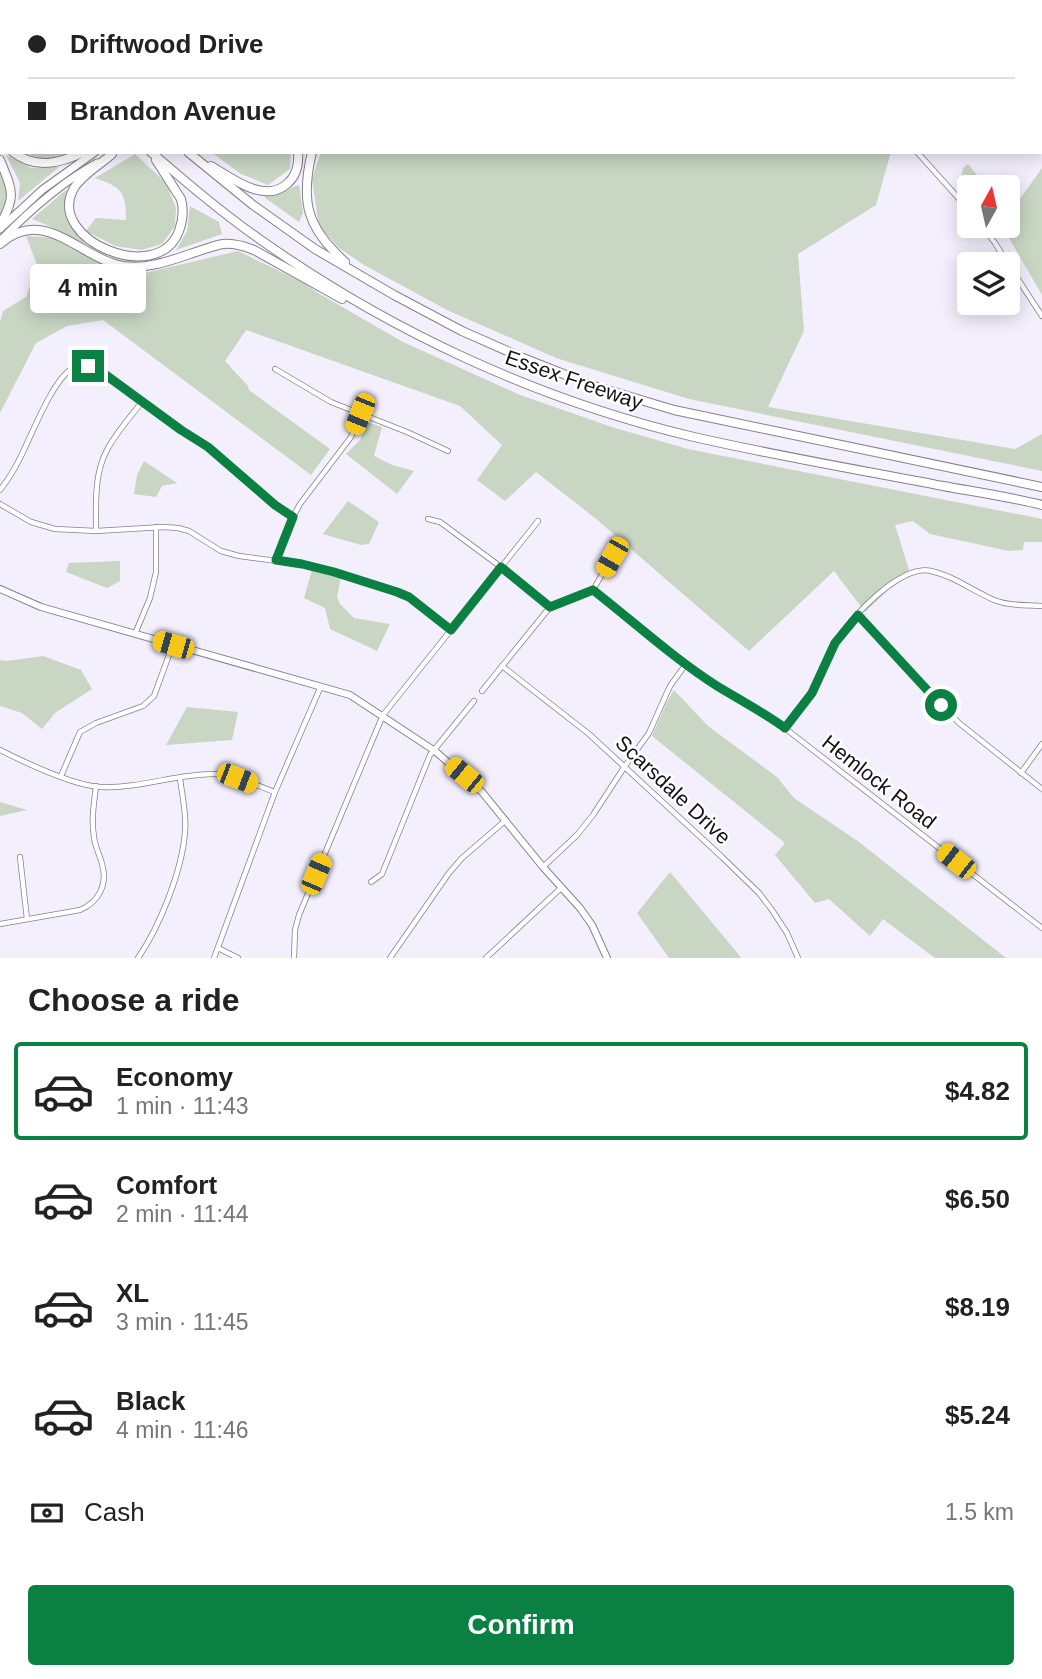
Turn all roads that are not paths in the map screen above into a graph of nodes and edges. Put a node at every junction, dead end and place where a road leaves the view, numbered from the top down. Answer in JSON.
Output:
{"nodes":[{"id":1,"x":0,"y":26,"type":"edge"},
{"id":2,"x":0,"y":43,"type":"edge"},
{"id":3,"x":17,"y":154,"type":"edge"},
{"id":4,"x":79,"y":154,"type":"edge"},
{"id":5,"x":92,"y":154,"type":"edge"},
{"id":6,"x":112,"y":154,"type":"edge"},
{"id":7,"x":113,"y":154,"type":"edge"},
{"id":8,"x":152,"y":154,"type":"edge"},
{"id":9,"x":153,"y":154,"type":"edge"},
{"id":10,"x":190,"y":154,"type":"edge"},
{"id":11,"x":191,"y":154,"type":"edge"},
{"id":12,"x":298,"y":154,"type":"edge"},
{"id":13,"x":312,"y":154,"type":"edge"},
{"id":14,"x":919,"y":154,"type":"edge"},
{"id":15,"x":0,"y":160,"type":"edge"},
{"id":16,"x":957,"y":197,"type":"edge"},
{"id":17,"x":0,"y":227,"type":"edge"},
{"id":18,"x":0,"y":243,"type":"edge"},
{"id":19,"x":1020,"y":282,"type":"edge"},
{"id":20,"x":394,"y":295,"type":"junction"},
{"id":21,"x":1042,"y":316,"type":"edge"},
{"id":22,"x":400,"y":326,"type":"junction"},
{"id":23,"x":275,"y":369,"type":"dead end"},
{"id":24,"x":142,"y":402,"type":"junction"},
{"id":25,"x":360,"y":414,"type":"junction"},
{"id":26,"x":448,"y":451,"type":"dead end"},
{"id":27,"x":1042,"y":487,"type":"edge"},
{"id":28,"x":0,"y":490,"type":"edge"},
{"id":29,"x":0,"y":504,"type":"edge"},
{"id":30,"x":1042,"y":505,"type":"edge"},
{"id":31,"x":293,"y":517,"type":"junction"},
{"id":32,"x":428,"y":519,"type":"dead end"},
{"id":33,"x":537,"y":521,"type":"dead end"},
{"id":34,"x":156,"y":527,"type":"junction"},
{"id":35,"x":96,"y":531,"type":"junction"},
{"id":36,"x":612,"y":557,"type":"dead end"},
{"id":37,"x":276,"y":560,"type":"junction"},
{"id":38,"x":501,"y":567,"type":"junction"},
{"id":39,"x":0,"y":589,"type":"edge"},
{"id":40,"x":593,"y":590,"type":"junction"},
{"id":41,"x":1042,"y":606,"type":"edge"},
{"id":42,"x":550,"y":607,"type":"junction"},
{"id":43,"x":858,"y":615,"type":"junction"},
{"id":44,"x":451,"y":630,"type":"junction"},
{"id":45,"x":135,"y":634,"type":"junction"},
{"id":46,"x":173,"y":645,"type":"junction"},
{"id":47,"x":686,"y":664,"type":"junction"},
{"id":48,"x":502,"y":666,"type":"junction"},
{"id":49,"x":321,"y":686,"type":"junction"},
{"id":50,"x":482,"y":691,"type":"dead end"},
{"id":51,"x":474,"y":701,"type":"dead end"},
{"id":52,"x":383,"y":715,"type":"junction"},
{"id":53,"x":785,"y":728,"type":"junction"},
{"id":54,"x":1042,"y":744,"type":"edge"},
{"id":55,"x":0,"y":750,"type":"edge"},
{"id":56,"x":435,"y":751,"type":"junction"},
{"id":57,"x":625,"y":766,"type":"junction"},
{"id":58,"x":1021,"y":773,"type":"junction"},
{"id":59,"x":61,"y":776,"type":"junction"},
{"id":60,"x":180,"y":778,"type":"junction"},
{"id":61,"x":96,"y":786,"type":"junction"},
{"id":62,"x":1042,"y":789,"type":"edge"},
{"id":63,"x":275,"y":792,"type":"junction"},
{"id":64,"x":506,"y":820,"type":"junction"},
{"id":65,"x":20,"y":857,"type":"dead end"},
{"id":66,"x":543,"y":867,"type":"junction"},
{"id":67,"x":371,"y":882,"type":"dead end"},
{"id":68,"x":561,"y":888,"type":"junction"},
{"id":69,"x":27,"y":919,"type":"junction"},
{"id":70,"x":0,"y":924,"type":"edge"},
{"id":71,"x":1042,"y":928,"type":"edge"},
{"id":72,"x":218,"y":948,"type":"junction"},
{"id":73,"x":138,"y":958,"type":"edge"},
{"id":74,"x":214,"y":958,"type":"edge"},
{"id":75,"x":239,"y":958,"type":"edge"},
{"id":76,"x":294,"y":958,"type":"edge"},
{"id":77,"x":390,"y":958,"type":"edge"},
{"id":78,"x":486,"y":958,"type":"edge"},
{"id":79,"x":607,"y":958,"type":"edge"},
{"id":80,"x":798,"y":958,"type":"edge"}],
"edges":[{"from":1,"to":2,"type":"highway"},
{"from":3,"to":4,"type":"highway"},
{"from":5,"to":17,"type":"main road"},
{"from":6,"to":18,"type":"main road"},
{"from":7,"to":8,"type":"highway"},
{"from":9,"to":22,"type":"highway","name":"Essex Freeway"},
{"from":10,"to":20,"type":"highway","name":"Essex Freeway"},
{"from":11,"to":12,"type":"highway"},
{"from":13,"to":20,"type":"highway"},
{"from":14,"to":16,"type":"street"},
{"from":15,"to":17,"type":"highway"},
{"from":18,"to":22,"type":"highway"},
{"from":19,"to":21,"type":"street"},
{"from":20,"to":27,"type":"highway","name":"Essex Freeway"},
{"from":22,"to":30,"type":"highway","name":"Essex Freeway"},
{"from":23,"to":25,"type":"street"},
{"from":24,"to":28,"type":"street"},
{"from":24,"to":31,"type":"street"},
{"from":24,"to":35,"type":"street"},
{"from":25,"to":26,"type":"street"},
{"from":25,"to":31,"type":"street"},
{"from":29,"to":35,"type":"street"},
{"from":31,"to":37,"type":"street"},
{"from":32,"to":38,"type":"street"},
{"from":33,"to":38,"type":"street"},
{"from":34,"to":35,"type":"street"},
{"from":34,"to":37,"type":"street"},
{"from":34,"to":45,"type":"street"},
{"from":36,"to":40,"type":"street"},
{"from":37,"to":44,"type":"street"},
{"from":38,"to":42,"type":"street"},
{"from":38,"to":44,"type":"street"},
{"from":39,"to":45,"type":"street"},
{"from":40,"to":42,"type":"street"},
{"from":40,"to":47,"type":"street","name":"Hemlock Road"},
{"from":41,"to":43,"type":"street"},
{"from":42,"to":48,"type":"street"},
{"from":43,"to":53,"type":"street"},
{"from":43,"to":58,"type":"street"},
{"from":44,"to":52,"type":"street"},
{"from":45,"to":46,"type":"street"},
{"from":46,"to":49,"type":"street"},
{"from":46,"to":59,"type":"street"},
{"from":47,"to":53,"type":"street","name":"Hemlock Road"},
{"from":47,"to":57,"type":"street"},
{"from":48,"to":50,"type":"street"},
{"from":48,"to":57,"type":"street","name":"Scarsdale Drive"},
{"from":49,"to":52,"type":"street"},
{"from":49,"to":63,"type":"street"},
{"from":51,"to":56,"type":"street"},
{"from":52,"to":56,"type":"street"},
{"from":52,"to":76,"type":"street"},
{"from":53,"to":71,"type":"street","name":"Hemlock Road"},
{"from":54,"to":58,"type":"street"},
{"from":55,"to":59,"type":"street"},
{"from":56,"to":64,"type":"street"},
{"from":56,"to":67,"type":"street"},
{"from":57,"to":66,"type":"street"},
{"from":57,"to":80,"type":"street","name":"Scarsdale Drive"},
{"from":58,"to":62,"type":"street"},
{"from":59,"to":61,"type":"street"},
{"from":60,"to":61,"type":"street"},
{"from":60,"to":63,"type":"street"},
{"from":60,"to":73,"type":"street"},
{"from":61,"to":69,"type":"street"},
{"from":63,"to":72,"type":"street"},
{"from":64,"to":66,"type":"street"},
{"from":64,"to":77,"type":"street"},
{"from":65,"to":69,"type":"street"},
{"from":66,"to":68,"type":"street"},
{"from":68,"to":78,"type":"street"},
{"from":68,"to":79,"type":"street"},
{"from":69,"to":70,"type":"street"},
{"from":72,"to":74,"type":"street"},
{"from":72,"to":75,"type":"street"}]}
